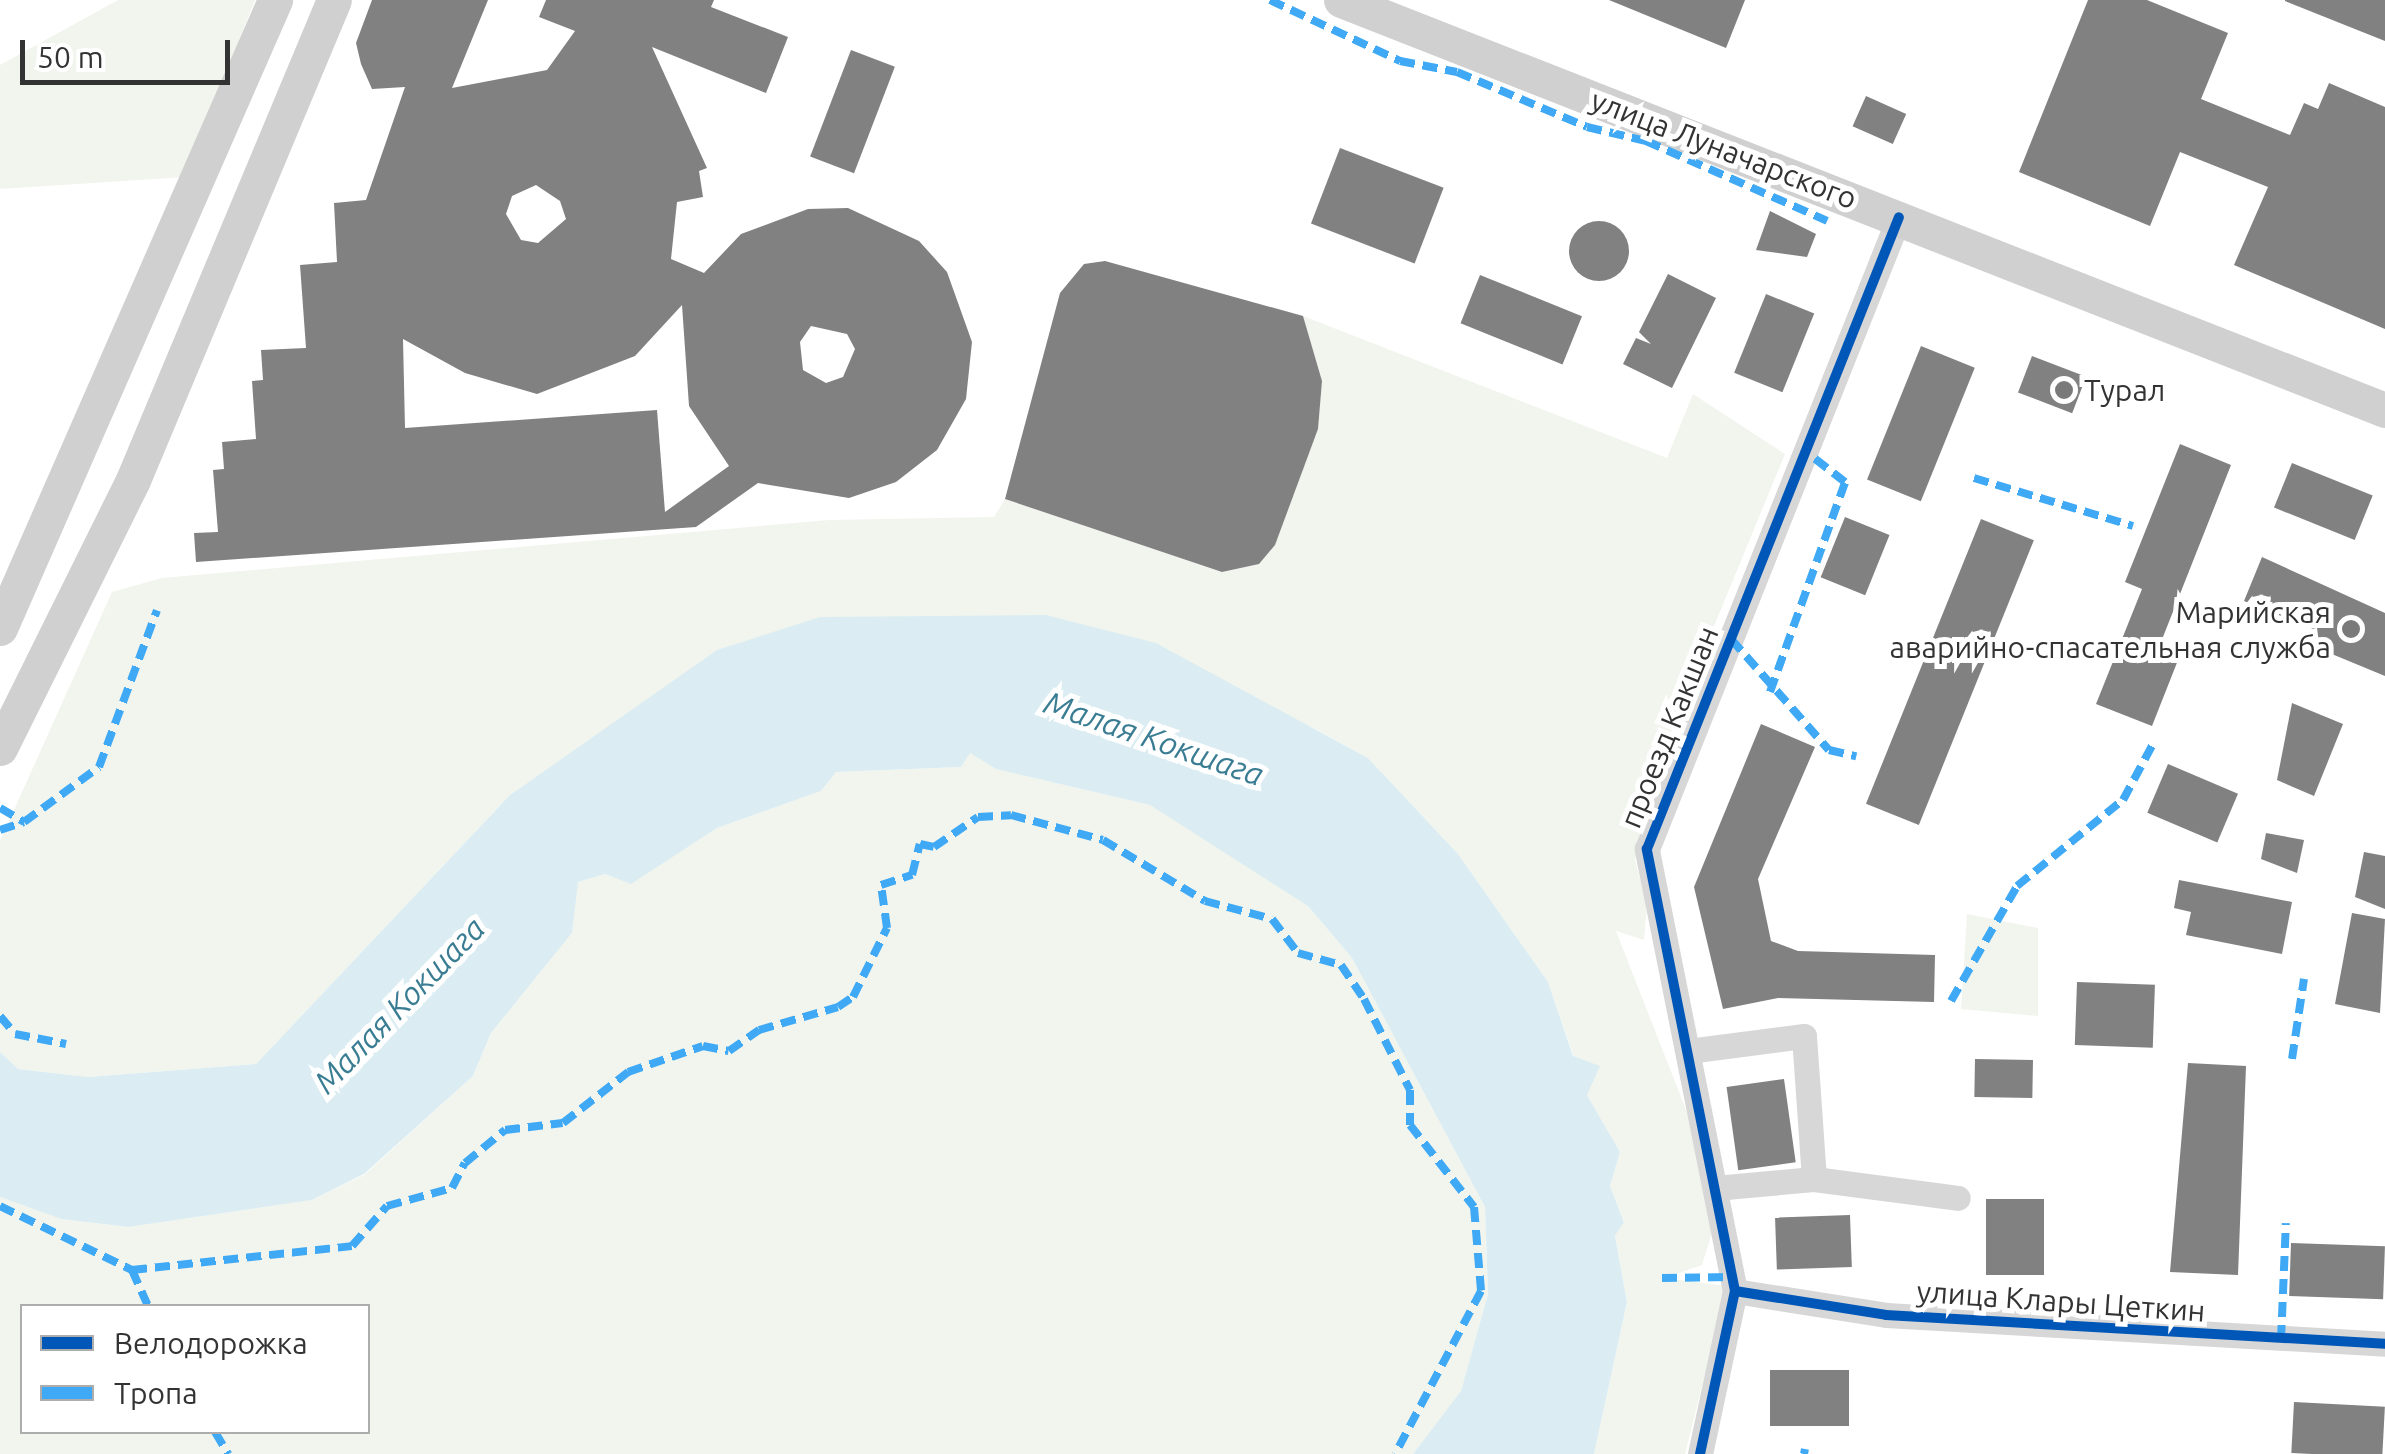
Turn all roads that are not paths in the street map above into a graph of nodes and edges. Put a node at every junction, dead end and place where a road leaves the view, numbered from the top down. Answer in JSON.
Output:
{"nodes":[{"id":1,"x":274,"y":0,"type":"edge"},
{"id":2,"x":334,"y":0,"type":"edge"},
{"id":3,"x":1341,"y":0,"type":"edge"},
{"id":4,"x":1899,"y":217,"type":"junction"},
{"id":5,"x":2385,"y":410,"type":"edge"},
{"id":6,"x":0,"y":628,"type":"edge"},
{"id":7,"x":6,"y":737,"type":"edge"},
{"id":8,"x":1688,"y":1052,"type":"junction"},
{"id":9,"x":1814,"y":1178,"type":"junction"},
{"id":10,"x":1715,"y":1188,"type":"junction"},
{"id":11,"x":1958,"y":1198,"type":"dead end"},
{"id":12,"x":1735,"y":1291,"type":"junction"},
{"id":13,"x":2385,"y":1344,"type":"edge"},
{"id":14,"x":1700,"y":1454,"type":"edge"}],
"edges":[{"from":1,"to":6,"type":"main road"},
{"from":2,"to":7,"type":"main road"},
{"from":3,"to":4,"type":"main road","name":"улица Луначарского"},
{"from":4,"to":5,"type":"main road","name":"улица Луначарского"},
{"from":4,"to":8,"type":"street","name":"проезд Какшан"},
{"from":8,"to":9,"type":"street"},
{"from":8,"to":10,"type":"street","name":"проезд Какшан"},
{"from":9,"to":10,"type":"street"},
{"from":9,"to":11,"type":"street"},
{"from":10,"to":12,"type":"street","name":"проезд Какшан"},
{"from":12,"to":13,"type":"street","name":"улица Клары Цеткин"},
{"from":12,"to":14,"type":"street","name":"проезд Какшан"}]}
